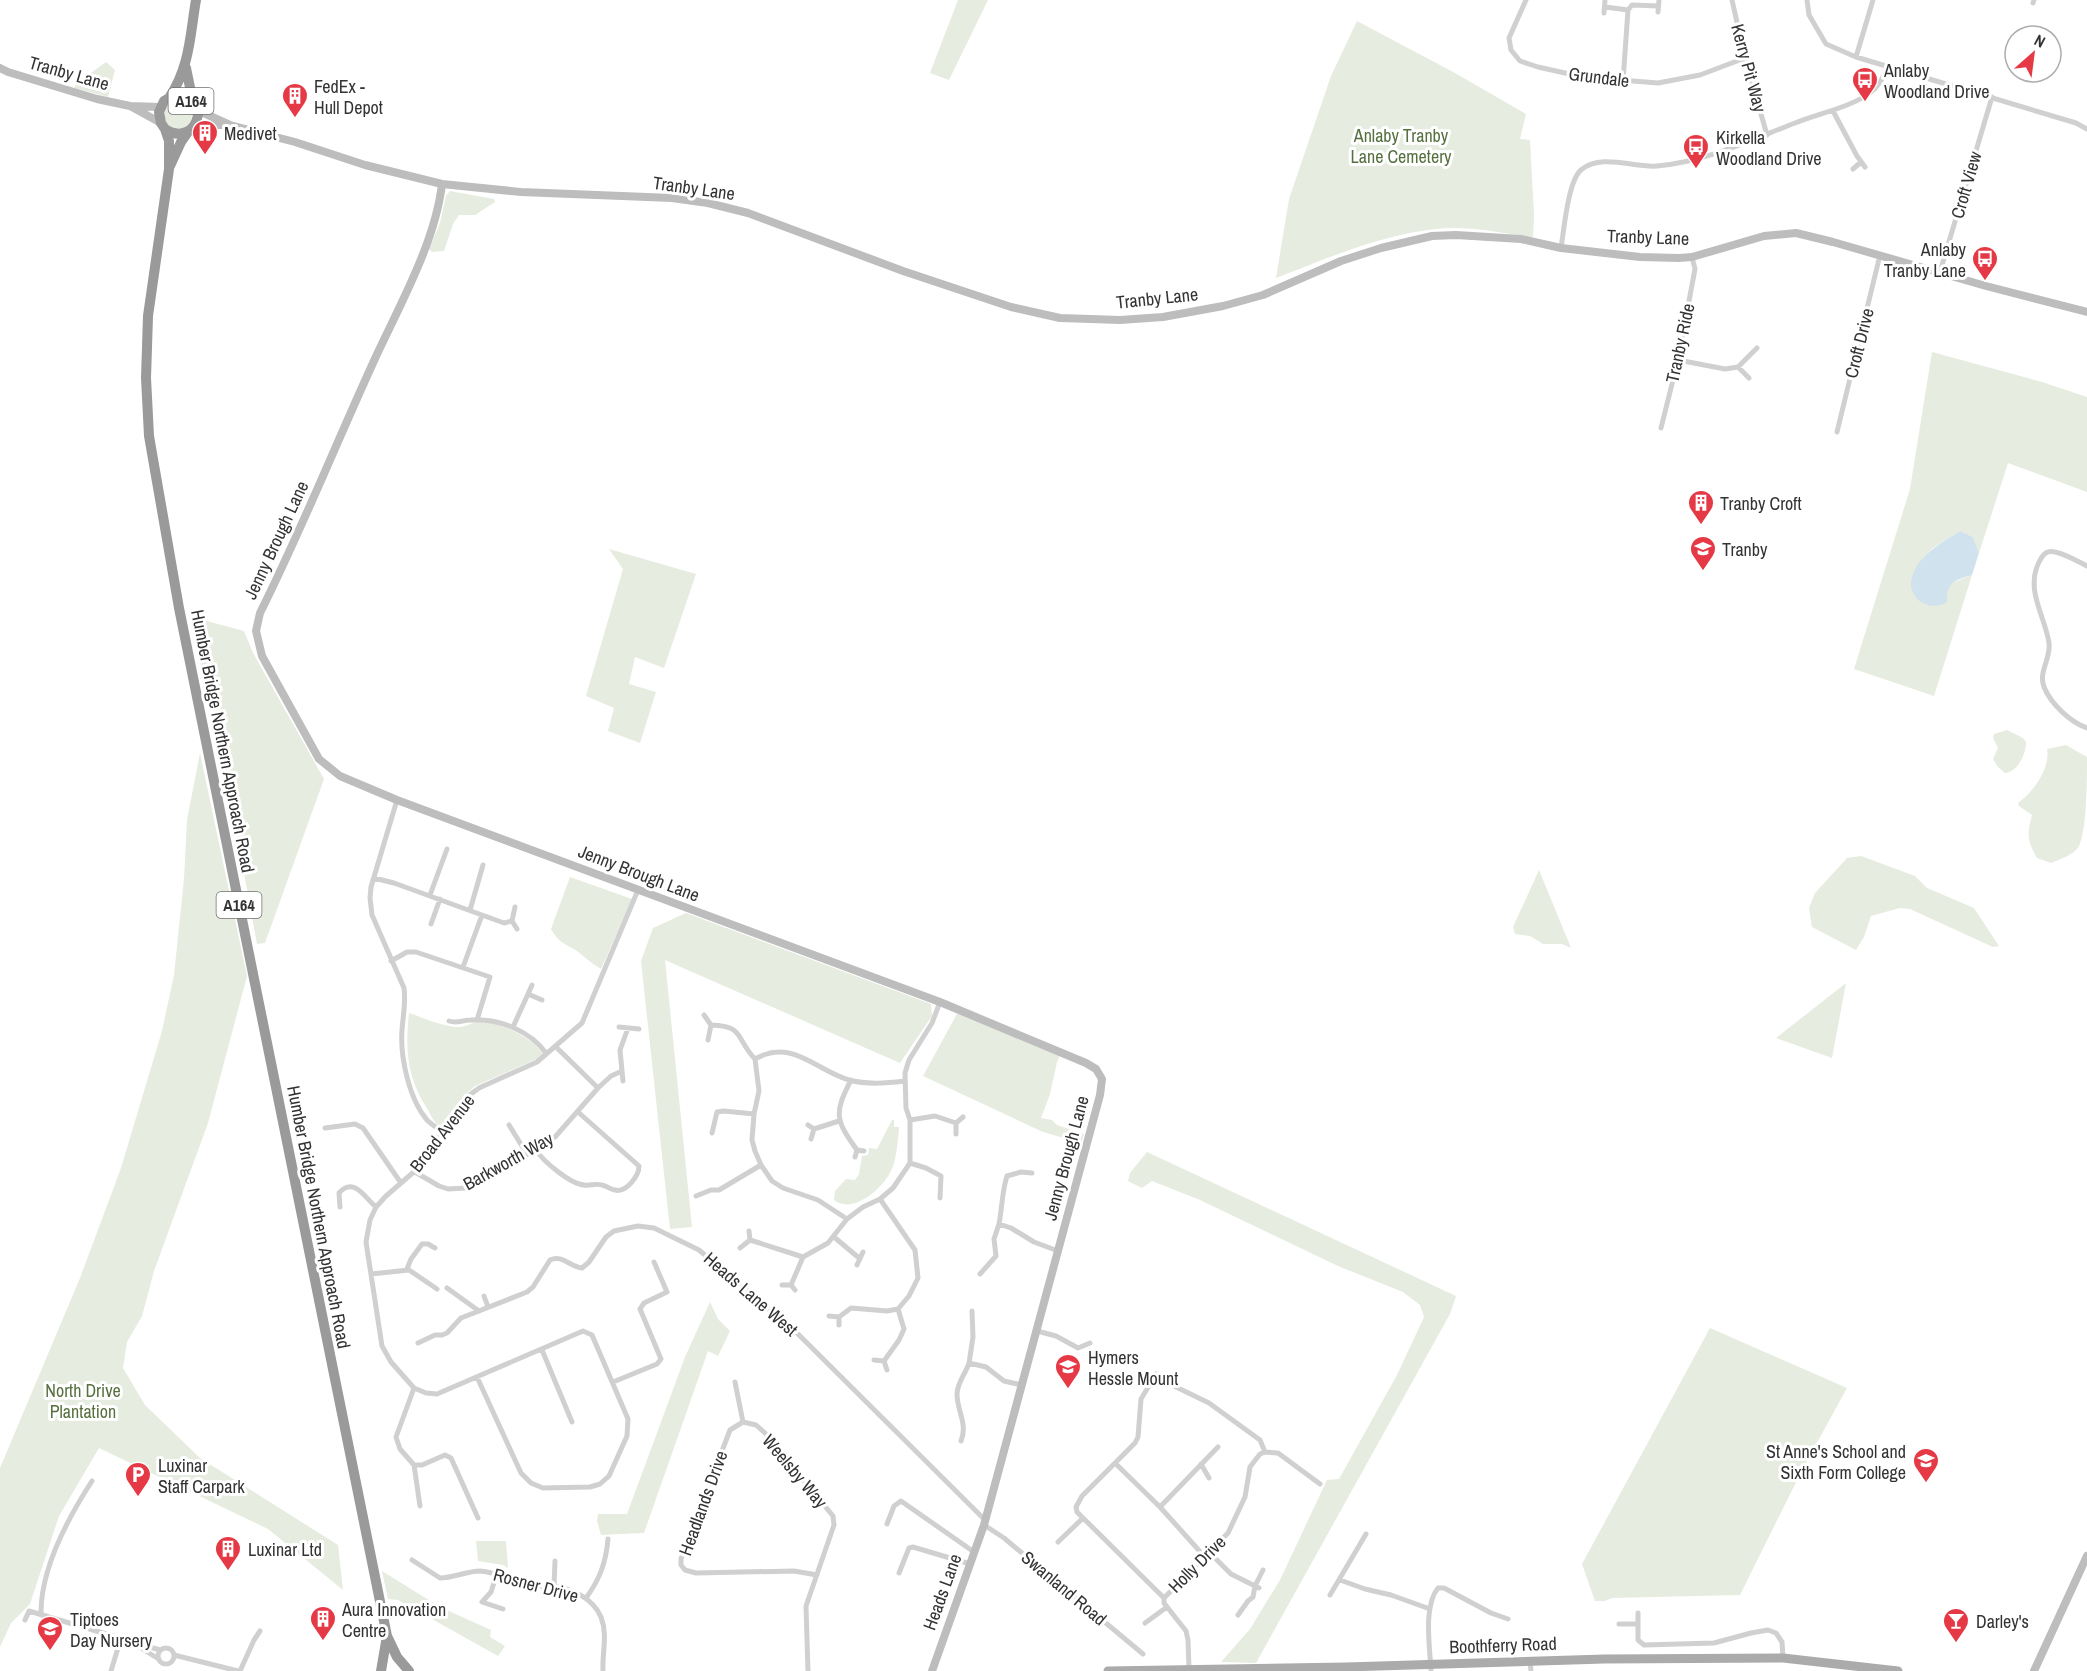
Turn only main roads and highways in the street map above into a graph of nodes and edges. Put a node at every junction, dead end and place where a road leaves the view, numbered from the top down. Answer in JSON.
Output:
{"nodes":[{"id":1,"x":196,"y":0,"type":"edge"},
{"id":2,"x":186,"y":64,"type":"junction"},
{"id":3,"x":0,"y":68,"type":"edge"},
{"id":4,"x":169,"y":98,"type":"junction"},
{"id":5,"x":130,"y":106,"type":"junction"},
{"id":6,"x":195,"y":106,"type":"junction"},
{"id":7,"x":161,"y":107,"type":"junction"},
{"id":8,"x":230,"y":125,"type":"junction"},
{"id":9,"x":163,"y":126,"type":"junction"},
{"id":10,"x":192,"y":128,"type":"junction"},
{"id":11,"x":169,"y":169,"type":"junction"},
{"id":12,"x":442,"y":184,"type":"junction"},
{"id":13,"x":2087,"y":312,"type":"edge"},
{"id":14,"x":984,"y":1522,"type":"joint"},
{"id":15,"x":2087,"y":1556,"type":"edge"},
{"id":16,"x":387,"y":1636,"type":"junction"},
{"id":17,"x":1530,"y":1666,"type":"edge"},
{"id":18,"x":1431,"y":1668,"type":"edge"},
{"id":19,"x":1189,"y":1670,"type":"edge"},
{"id":20,"x":381,"y":1671,"type":"edge"},
{"id":21,"x":409,"y":1671,"type":"edge"},
{"id":22,"x":932,"y":1671,"type":"edge"},
{"id":23,"x":1108,"y":1671,"type":"edge"},
{"id":24,"x":1898,"y":1671,"type":"edge"},
{"id":25,"x":2034,"y":1671,"type":"edge"}],
"edges":[{"from":1,"to":2,"type":"highway","number":"A164"},
{"from":2,"to":4,"type":"highway","number":"A164"},
{"from":2,"to":6,"type":"highway","number":"A164"},
{"from":3,"to":5,"type":"main road","name":"Tranby Lane"},
{"from":4,"to":6,"type":"highway","number":"A164"},
{"from":4,"to":7,"type":"highway","number":"A164"},
{"from":5,"to":7,"type":"main road","name":"Tranby Lane"},
{"from":5,"to":9,"type":"main road","name":"Tranby Lane"},
{"from":6,"to":8,"type":"main road","name":"Tranby Lane"},
{"from":6,"to":10,"type":"highway","number":"A164"},
{"from":7,"to":9,"type":"highway","number":"A164"},
{"from":8,"to":10,"type":"main road","name":"Tranby Lane"},
{"from":8,"to":12,"type":"main road","name":"Tranby Lane"},
{"from":9,"to":10,"type":"highway","number":"A164"},
{"from":9,"to":11,"type":"highway","name":"Humber Bridge Northern Approach Road","number":"A164"},
{"from":10,"to":11,"type":"highway","number":"A164"},
{"from":11,"to":16,"type":"highway","name":"Humber Bridge Northern Approach Road","number":"A164"},
{"from":12,"to":13,"type":"main road","name":"Tranby Lane"},
{"from":12,"to":14,"type":"main road","name":"Jenny Brough Lane"},
{"from":14,"to":22,"type":"main road","name":"Heads Lane"},
{"from":15,"to":25,"type":"main road"},
{"from":16,"to":20,"type":"highway","number":"A164"},
{"from":16,"to":21,"type":"highway","number":"A164"},
{"from":17,"to":18,"type":"main road","name":"Boothferry Road"},
{"from":17,"to":24,"type":"main road","name":"Boothferry Road"},
{"from":18,"to":19,"type":"main road","name":"Boothferry Road"},
{"from":19,"to":23,"type":"main road","name":"Boothferry Road"}]}
